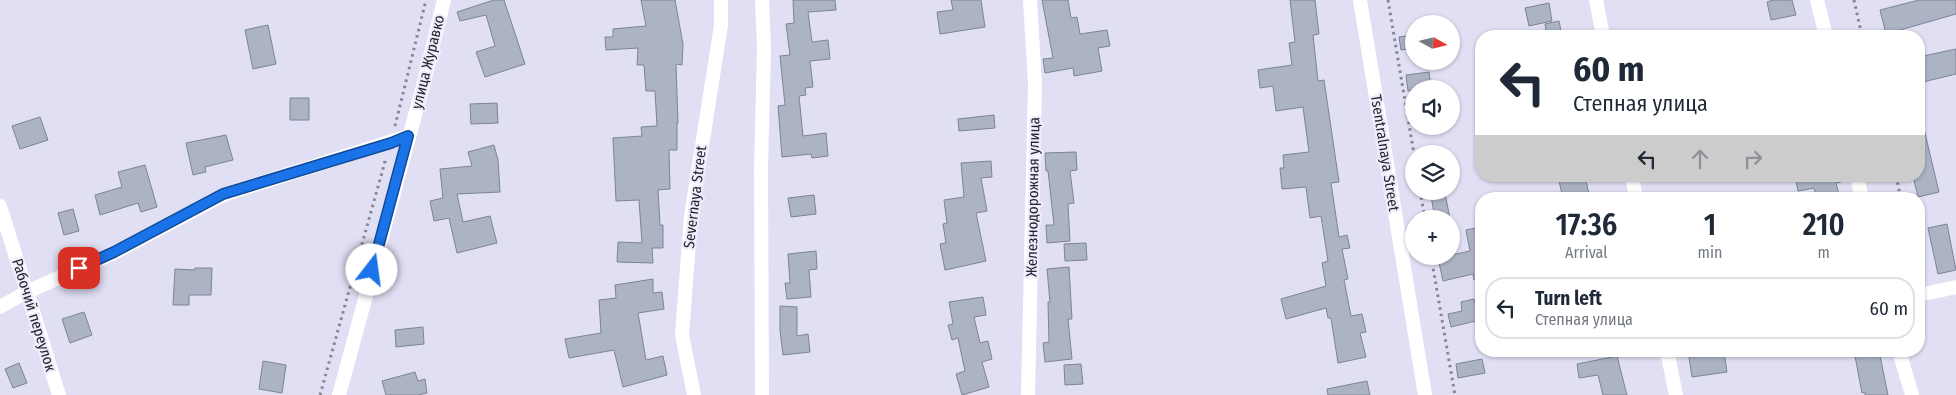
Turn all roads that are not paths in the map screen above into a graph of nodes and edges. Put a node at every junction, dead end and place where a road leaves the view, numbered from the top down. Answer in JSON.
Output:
{"nodes":[{"id":1,"x":444,"y":0,"type":"edge"},
{"id":2,"x":721,"y":0,"type":"edge"},
{"id":3,"x":762,"y":0,"type":"edge"},
{"id":4,"x":1030,"y":0,"type":"edge"},
{"id":5,"x":1360,"y":0,"type":"edge"},
{"id":6,"x":1596,"y":0,"type":"edge"},
{"id":7,"x":1817,"y":0,"type":"edge"},
{"id":8,"x":1602,"y":30,"type":"edge"},
{"id":9,"x":1824,"y":30,"type":"edge"},
{"id":10,"x":408,"y":136,"type":"junction"},
{"id":11,"x":0,"y":206,"type":"edge"},
{"id":12,"x":1956,"y":287,"type":"edge"},
{"id":13,"x":26,"y":292,"type":"junction"},
{"id":14,"x":1925,"y":294,"type":"edge"},
{"id":15,"x":0,"y":307,"type":"edge"},
{"id":16,"x":1668,"y":357,"type":"edge"},
{"id":17,"x":1902,"y":357,"type":"edge"},
{"id":18,"x":342,"y":392,"type":"edge"},
{"id":19,"x":59,"y":395,"type":"edge"},
{"id":20,"x":694,"y":395,"type":"edge"},
{"id":21,"x":762,"y":395,"type":"edge"},
{"id":22,"x":1028,"y":395,"type":"edge"},
{"id":23,"x":1425,"y":395,"type":"edge"},
{"id":24,"x":1676,"y":395,"type":"edge"},
{"id":25,"x":1912,"y":395,"type":"edge"}],
"edges":[{"from":1,"to":10,"type":"street","name":"улица Журавко"},
{"from":2,"to":20,"type":"street","name":"Severnaya Street"},
{"from":3,"to":21,"type":"street"},
{"from":4,"to":22,"type":"street","name":"Железнодорожная улица"},
{"from":5,"to":23,"type":"street","name":"Tsentralnaya Street"},
{"from":6,"to":8,"type":"street"},
{"from":7,"to":9,"type":"street"},
{"from":10,"to":13,"type":"street"},
{"from":10,"to":18,"type":"street","name":"улица Журавко"},
{"from":11,"to":13,"type":"street","name":"Рабочий переулок"},
{"from":12,"to":14,"type":"street"},
{"from":13,"to":15,"type":"street"},
{"from":13,"to":19,"type":"street","name":"Рабочий переулок"},
{"from":16,"to":24,"type":"street"},
{"from":17,"to":25,"type":"street"}]}
